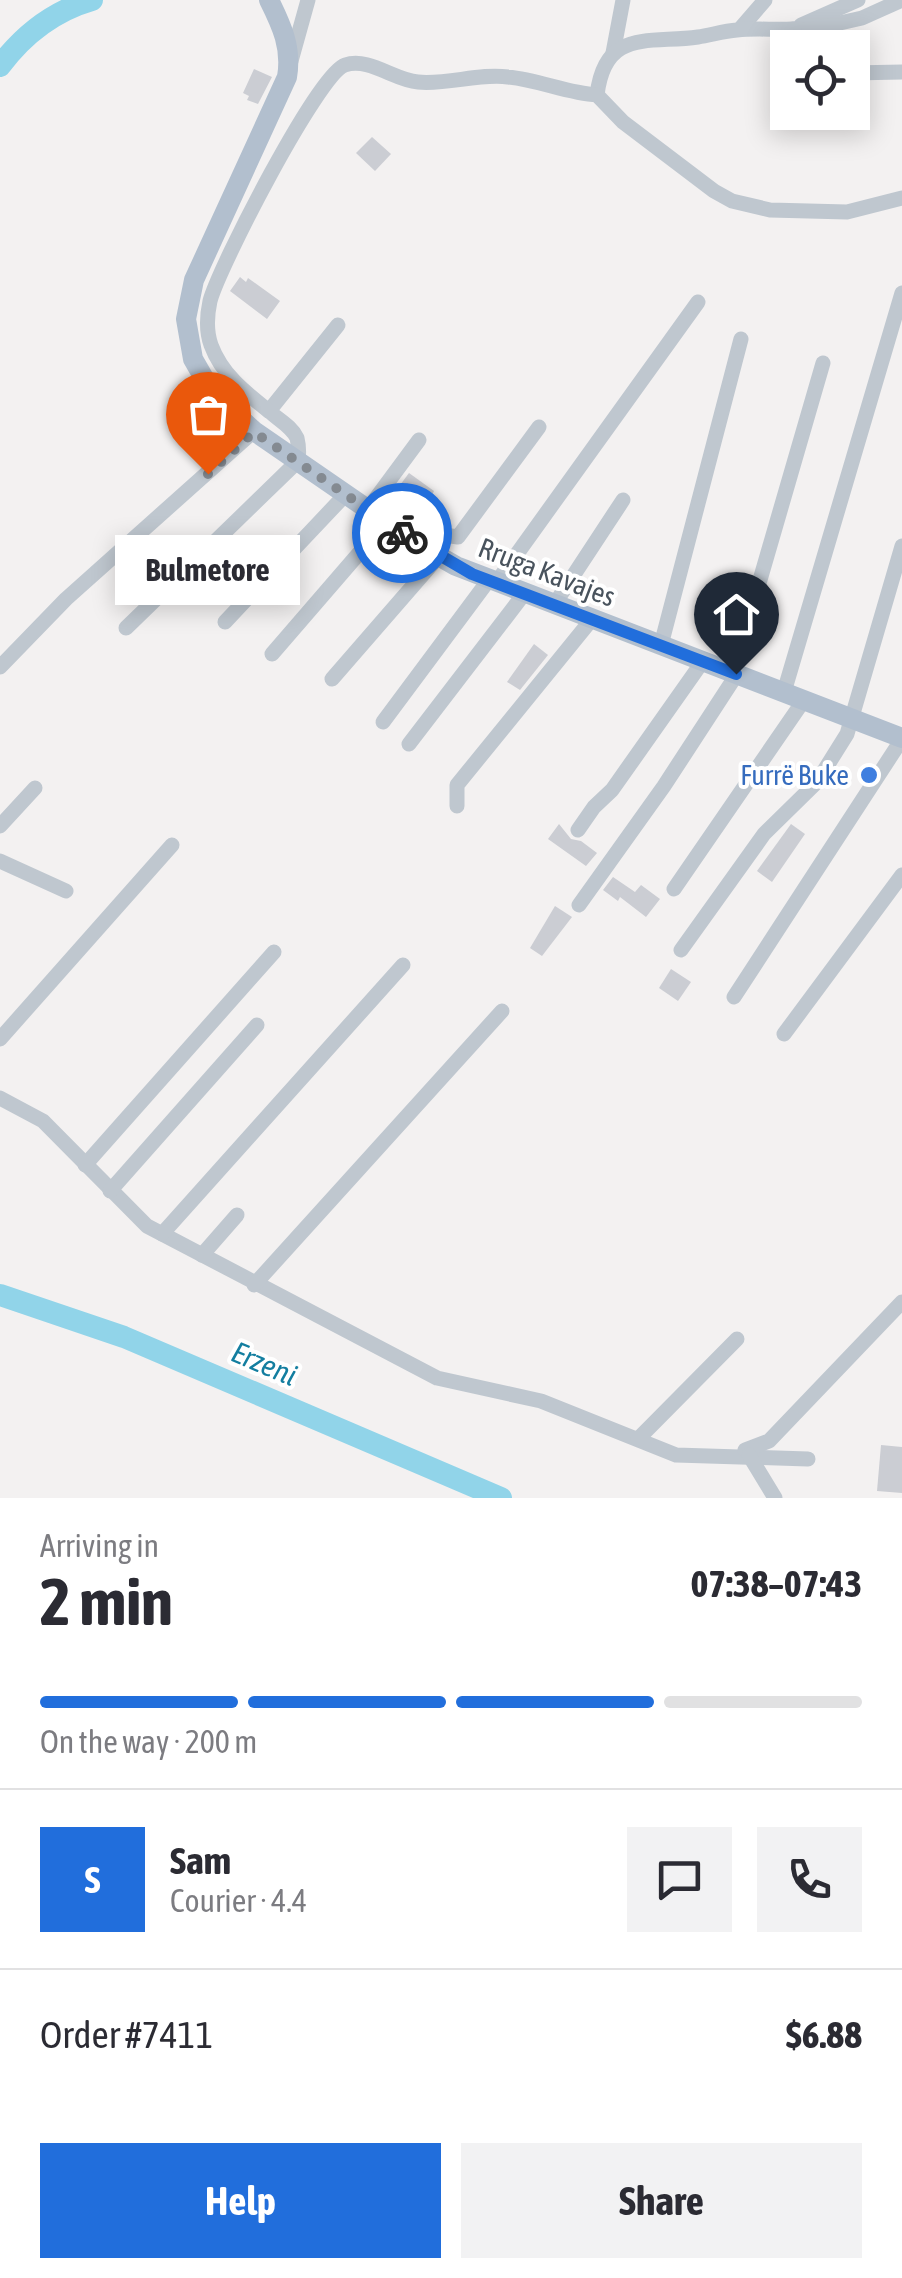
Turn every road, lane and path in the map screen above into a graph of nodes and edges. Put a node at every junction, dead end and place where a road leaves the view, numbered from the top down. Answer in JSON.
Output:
{"nodes":[{"id":1,"x":269,"y":0,"type":"edge"},
{"id":2,"x":308,"y":0,"type":"edge"},
{"id":3,"x":623,"y":0,"type":"edge"},
{"id":4,"x":765,"y":0,"type":"edge"},
{"id":5,"x":834,"y":0,"type":"edge"},
{"id":6,"x":858,"y":0,"type":"edge"},
{"id":7,"x":902,"y":0,"type":"edge"},
{"id":8,"x":792,"y":29,"type":"junction"},
{"id":9,"x":740,"y":30,"type":"junction"},
{"id":10,"x":613,"y":53,"type":"junction"},
{"id":11,"x":290,"y":64,"type":"junction"},
{"id":12,"x":902,"y":72,"type":"edge"},
{"id":13,"x":870,"y":73,"type":"edge"},
{"id":14,"x":598,"y":95,"type":"junction"},
{"id":15,"x":902,"y":198,"type":"edge"},
{"id":16,"x":902,"y":293,"type":"edge"},
{"id":17,"x":698,"y":302,"type":"dead end"},
{"id":18,"x":338,"y":325,"type":"dead end"},
{"id":19,"x":741,"y":339,"type":"dead end"},
{"id":20,"x":823,"y":363,"type":"dead end"},
{"id":21,"x":268,"y":411,"type":"junction"},
{"id":22,"x":539,"y":427,"type":"dead end"},
{"id":23,"x":254,"y":432,"type":"junction"},
{"id":24,"x":420,"y":440,"type":"dead end"},
{"id":25,"x":298,"y":461,"type":"junction"},
{"id":26,"x":346,"y":494,"type":"junction"},
{"id":27,"x":623,"y":500,"type":"dead end"},
{"id":28,"x":368,"y":510,"type":"junction"},
{"id":29,"x":390,"y":525,"type":"junction"},
{"id":30,"x":902,"y":546,"type":"edge"},
{"id":31,"x":438,"y":557,"type":"junction"},
{"id":32,"x":492,"y":582,"type":"junction"},
{"id":33,"x":524,"y":594,"type":"junction"},
{"id":34,"x":554,"y":605,"type":"junction"},
{"id":35,"x":592,"y":618,"type":"junction"},
{"id":36,"x":225,"y":622,"type":"dead end"},
{"id":37,"x":126,"y":628,"type":"dead end"},
{"id":38,"x":661,"y":645,"type":"junction"},
{"id":39,"x":272,"y":654,"type":"dead end"},
{"id":40,"x":703,"y":661,"type":"junction"},
{"id":41,"x":0,"y":667,"type":"edge"},
{"id":42,"x":735,"y":673,"type":"junction"},
{"id":43,"x":332,"y":679,"type":"dead end"},
{"id":44,"x":794,"y":696,"type":"junction"},
{"id":45,"x":852,"y":719,"type":"junction"},
{"id":46,"x":382,"y":722,"type":"dead end"},
{"id":47,"x":902,"y":738,"type":"edge"},
{"id":48,"x":409,"y":744,"type":"dead end"},
{"id":49,"x":35,"y":788,"type":"dead end"},
{"id":50,"x":457,"y":806,"type":"dead end"},
{"id":51,"x":0,"y":826,"type":"edge"},
{"id":52,"x":578,"y":830,"type":"dead end"},
{"id":53,"x":172,"y":845,"type":"dead end"},
{"id":54,"x":0,"y":860,"type":"edge"},
{"id":55,"x":902,"y":875,"type":"edge"},
{"id":56,"x":674,"y":888,"type":"dead end"},
{"id":57,"x":66,"y":891,"type":"dead end"},
{"id":58,"x":579,"y":905,"type":"dead end"},
{"id":59,"x":681,"y":950,"type":"dead end"},
{"id":60,"x":274,"y":952,"type":"dead end"},
{"id":61,"x":403,"y":965,"type":"dead end"},
{"id":62,"x":734,"y":996,"type":"dead end"},
{"id":63,"x":502,"y":1011,"type":"dead end"},
{"id":64,"x":257,"y":1026,"type":"dead end"},
{"id":65,"x":784,"y":1034,"type":"dead end"},
{"id":66,"x":0,"y":1039,"type":"edge"},
{"id":67,"x":0,"y":1098,"type":"edge"},
{"id":68,"x":85,"y":1164,"type":"junction"},
{"id":69,"x":110,"y":1190,"type":"junction"},
{"id":70,"x":237,"y":1215,"type":"dead end"},
{"id":71,"x":162,"y":1234,"type":"junction"},
{"id":72,"x":202,"y":1254,"type":"junction"},
{"id":73,"x":254,"y":1285,"type":"junction"},
{"id":74,"x":902,"y":1302,"type":"edge"},
{"id":75,"x":738,"y":1339,"type":"dead end"},
{"id":76,"x":638,"y":1438,"type":"junction"},
{"id":77,"x":726,"y":1454,"type":"junction"},
{"id":78,"x":749,"y":1455,"type":"junction"},
{"id":79,"x":808,"y":1459,"type":"dead end"},
{"id":80,"x":775,"y":1498,"type":"edge"}],
"edges":[{"from":1,"to":11,"type":"main road"},
{"from":2,"to":11,"type":"street"},
{"from":3,"to":10,"type":"street"},
{"from":4,"to":9,"type":"street"},
{"from":5,"to":8,"type":"street"},
{"from":6,"to":8,"type":"street"},
{"from":7,"to":8,"type":"street"},
{"from":8,"to":9,"type":"street"},
{"from":9,"to":10,"type":"street"},
{"from":10,"to":14,"type":"street"},
{"from":11,"to":23,"type":"main road","name":"Rruga Kavajes"},
{"from":12,"to":13,"type":"street"},
{"from":14,"to":15,"type":"street"},
{"from":14,"to":21,"type":"street"},
{"from":16,"to":44,"type":"street"},
{"from":17,"to":32,"type":"street"},
{"from":18,"to":21,"type":"street"},
{"from":19,"to":38,"type":"street"},
{"from":20,"to":42,"type":"street"},
{"from":21,"to":25,"type":"street"},
{"from":22,"to":29,"type":"street"},
{"from":23,"to":25,"type":"main road","name":"Rruga Kavajes"},
{"from":23,"to":41,"type":"street"},
{"from":24,"to":28,"type":"street"},
{"from":25,"to":26,"type":"main road","name":"Rruga Kavajes"},
{"from":25,"to":37,"type":"street"},
{"from":26,"to":28,"type":"main road","name":"Rruga Kavajes"},
{"from":26,"to":36,"type":"street"},
{"from":27,"to":34,"type":"street"},
{"from":28,"to":29,"type":"main road","name":"Rruga Kavajes"},
{"from":29,"to":31,"type":"main road","name":"Rruga Kavajes"},
{"from":29,"to":39,"type":"street"},
{"from":30,"to":45,"type":"street"},
{"from":31,"to":32,"type":"main road","name":"Rruga Kavajes"},
{"from":31,"to":43,"type":"street"},
{"from":32,"to":33,"type":"main road","name":"Rruga Kavajes"},
{"from":32,"to":46,"type":"street"},
{"from":33,"to":34,"type":"main road","name":"Rruga Kavajes"},
{"from":33,"to":48,"type":"street"},
{"from":34,"to":35,"type":"main road","name":"Rruga Kavajes"},
{"from":35,"to":38,"type":"main road","name":"Rruga Kavajes"},
{"from":35,"to":50,"type":"street"},
{"from":38,"to":40,"type":"main road","name":"Rruga Kavajes"},
{"from":40,"to":42,"type":"main road","name":"Rruga Kavajes"},
{"from":40,"to":52,"type":"street"},
{"from":42,"to":44,"type":"main road","name":"Rruga Kavajes"},
{"from":42,"to":58,"type":"street"},
{"from":44,"to":45,"type":"main road","name":"Rruga Kavajes"},
{"from":44,"to":56,"type":"street"},
{"from":45,"to":47,"type":"main road","name":"Rruga Kavajes"},
{"from":45,"to":59,"type":"street"},
{"from":47,"to":62,"type":"street"},
{"from":49,"to":51,"type":"street"},
{"from":53,"to":66,"type":"street"},
{"from":54,"to":57,"type":"street"},
{"from":55,"to":65,"type":"street"},
{"from":60,"to":68,"type":"street"},
{"from":61,"to":71,"type":"street"},
{"from":63,"to":73,"type":"street"},
{"from":64,"to":69,"type":"street"},
{"from":67,"to":68,"type":"street"},
{"from":68,"to":69,"type":"street"},
{"from":69,"to":71,"type":"street"},
{"from":70,"to":72,"type":"street"},
{"from":71,"to":72,"type":"street"},
{"from":72,"to":73,"type":"street"},
{"from":73,"to":76,"type":"street"},
{"from":74,"to":77,"type":"street"},
{"from":75,"to":76,"type":"street"},
{"from":76,"to":77,"type":"street"},
{"from":77,"to":78,"type":"street"},
{"from":78,"to":79,"type":"street"},
{"from":78,"to":80,"type":"street"}]}
